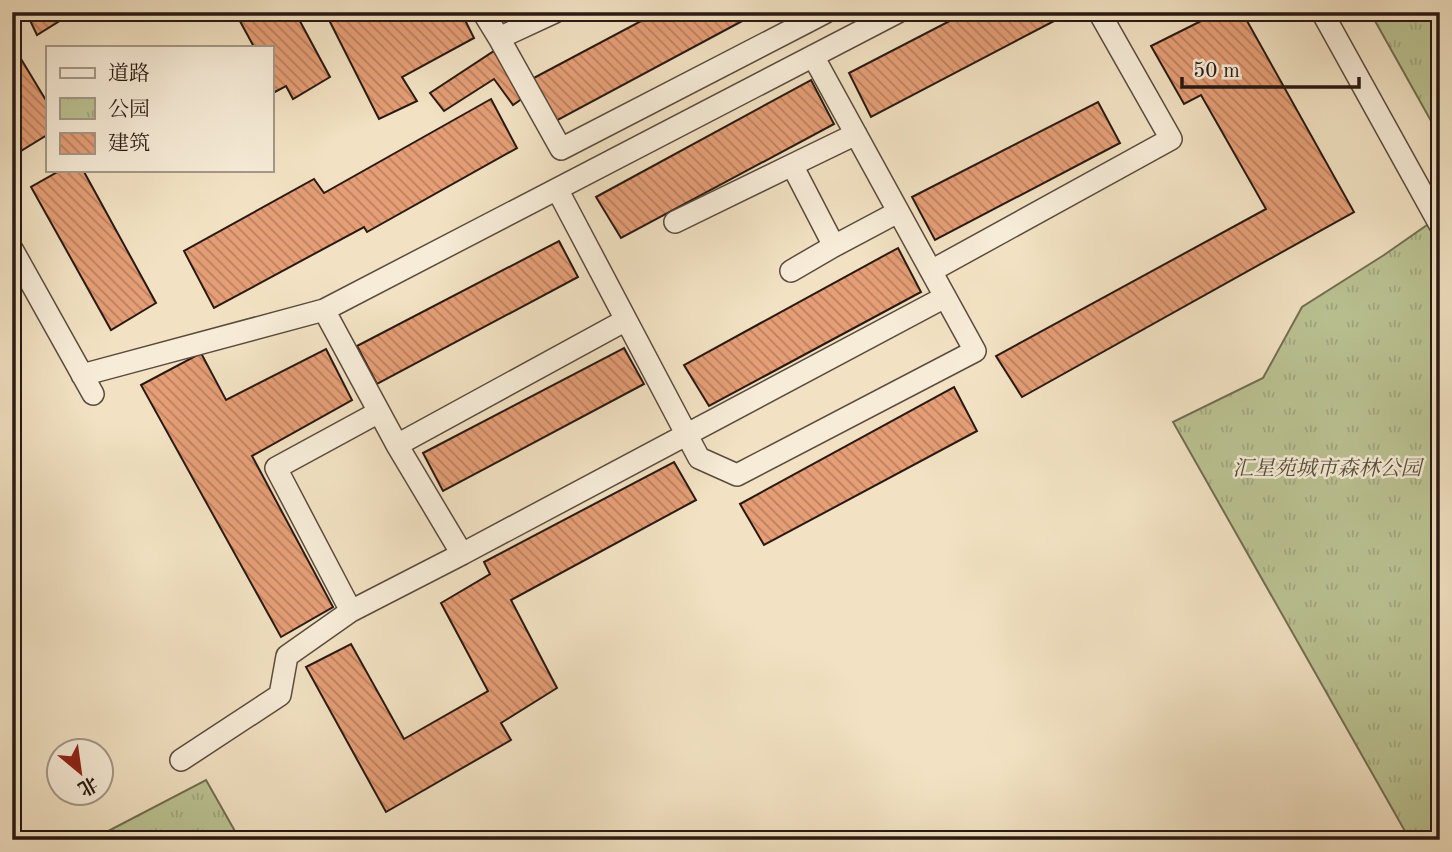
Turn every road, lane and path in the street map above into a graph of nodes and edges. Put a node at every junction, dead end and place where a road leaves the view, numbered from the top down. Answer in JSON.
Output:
{"nodes":[{"id":1,"x":483,"y":12,"type":"edge"},
{"id":2,"x":555,"y":12,"type":"edge"},
{"id":3,"x":826,"y":12,"type":"edge"},
{"id":4,"x":898,"y":12,"type":"edge"},
{"id":5,"x":1099,"y":12,"type":"edge"},
{"id":6,"x":1322,"y":12,"type":"edge"},
{"id":7,"x":803,"y":17,"type":"edge"},
{"id":8,"x":499,"y":38,"type":"junction"},
{"id":9,"x":813,"y":56,"type":"junction"},
{"id":10,"x":856,"y":134,"type":"junction"},
{"id":11,"x":792,"y":165,"type":"junction"},
{"id":12,"x":557,"y":189,"type":"junction"},
{"id":13,"x":898,"y":212,"type":"junction"},
{"id":14,"x":675,"y":222,"type":"dead end"},
{"id":15,"x":1440,"y":225,"type":"edge"},
{"id":16,"x":834,"y":246,"type":"junction"},
{"id":17,"x":12,"y":248,"type":"edge"},
{"id":18,"x":791,"y":271,"type":"dead end"},
{"id":19,"x":931,"y":271,"type":"junction"},
{"id":20,"x":945,"y":297,"type":"junction"},
{"id":21,"x":324,"y":310,"type":"junction"},
{"id":22,"x":626,"y":320,"type":"junction"},
{"id":23,"x":82,"y":375,"type":"junction"},
{"id":24,"x":93,"y":394,"type":"dead end"},
{"id":25,"x":379,"y":412,"type":"junction"},
{"id":26,"x":687,"y":436,"type":"junction"},
{"id":27,"x":397,"y":445,"type":"junction"},
{"id":28,"x":462,"y":554,"type":"junction"},
{"id":29,"x":351,"y":611,"type":"junction"},
{"id":30,"x":181,"y":760,"type":"dead end"}],
"edges":[{"from":1,"to":8,"type":"street"},
{"from":2,"to":8,"type":"street"},
{"from":3,"to":7,"type":"street"},
{"from":4,"to":9,"type":"street"},
{"from":5,"to":19,"type":"street"},
{"from":6,"to":15,"type":"street"},
{"from":7,"to":8,"type":"street"},
{"from":9,"to":10,"type":"street"},
{"from":9,"to":12,"type":"street"},
{"from":10,"to":11,"type":"street"},
{"from":10,"to":13,"type":"street"},
{"from":11,"to":14,"type":"street"},
{"from":11,"to":16,"type":"street"},
{"from":12,"to":21,"type":"street"},
{"from":12,"to":22,"type":"street"},
{"from":13,"to":16,"type":"street"},
{"from":13,"to":19,"type":"street"},
{"from":16,"to":18,"type":"street"},
{"from":17,"to":23,"type":"street"},
{"from":19,"to":20,"type":"street"},
{"from":20,"to":26,"type":"street"},
{"from":20,"to":26,"type":"street"},
{"from":21,"to":23,"type":"street"},
{"from":21,"to":25,"type":"street"},
{"from":22,"to":26,"type":"street"},
{"from":22,"to":27,"type":"street"},
{"from":23,"to":24,"type":"street"},
{"from":25,"to":27,"type":"street"},
{"from":25,"to":29,"type":"street"},
{"from":26,"to":28,"type":"street"},
{"from":27,"to":28,"type":"street"},
{"from":28,"to":29,"type":"street"},
{"from":29,"to":30,"type":"street"}]}
